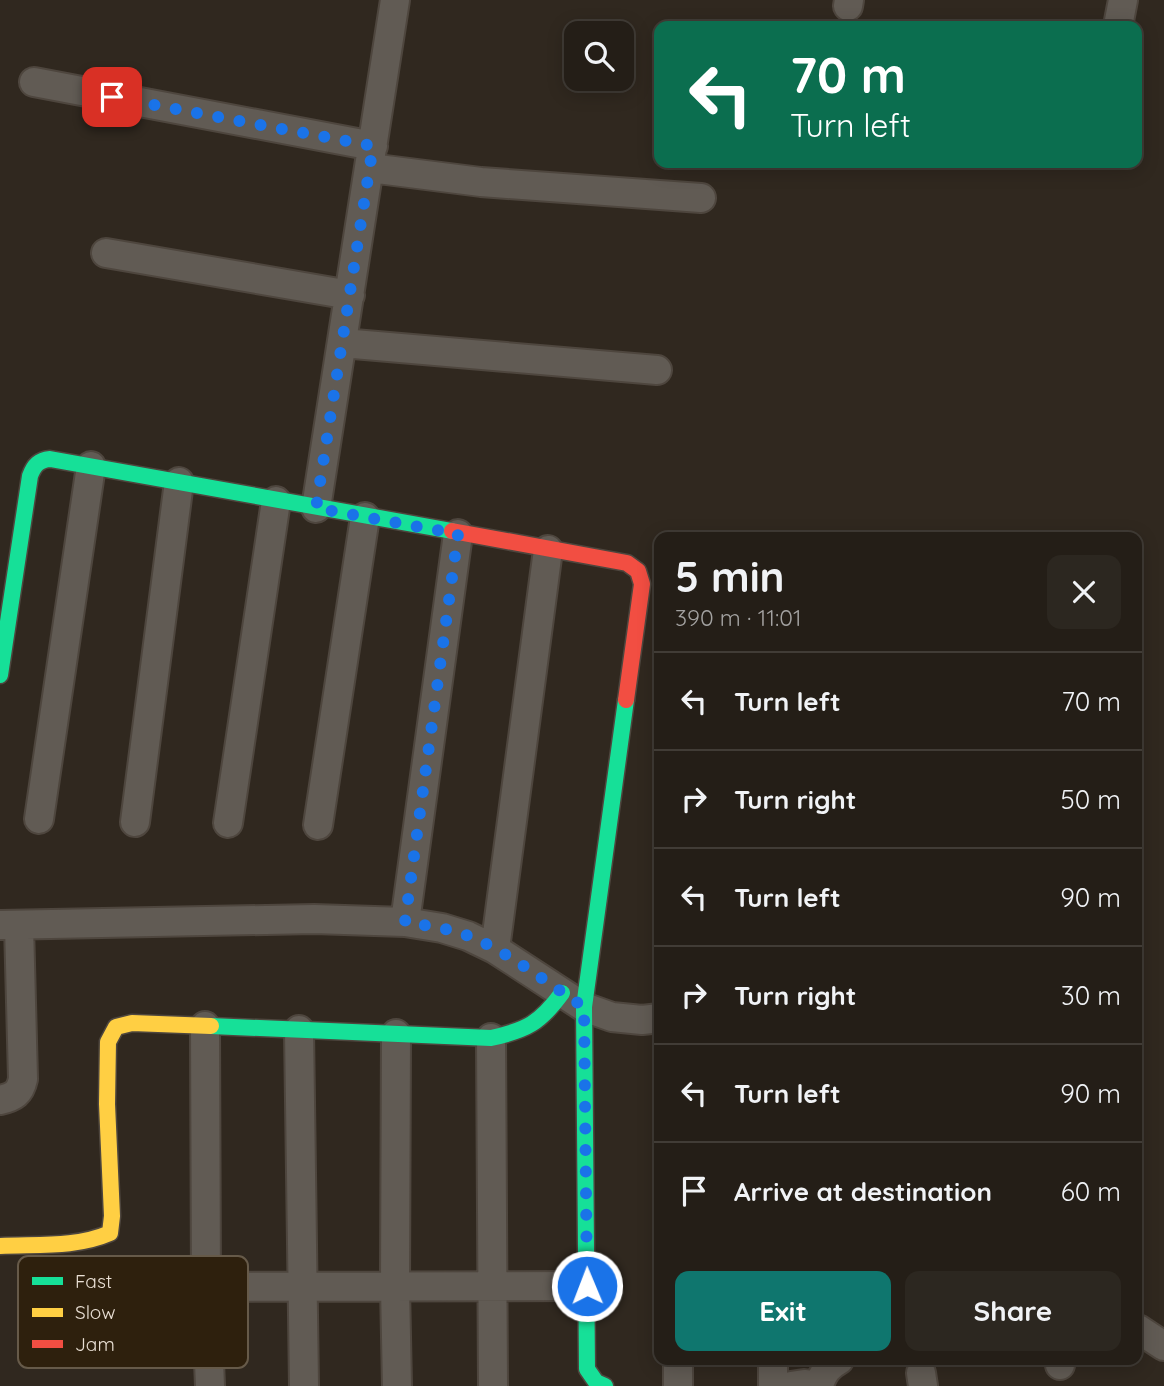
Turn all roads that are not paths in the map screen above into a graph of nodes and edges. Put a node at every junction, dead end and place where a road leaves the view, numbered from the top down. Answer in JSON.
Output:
{"nodes":[{"id":1,"x":395,"y":0,"type":"edge"},
{"id":2,"x":1123,"y":0,"type":"edge"},
{"id":3,"x":1119,"y":21,"type":"edge"},
{"id":4,"x":34,"y":82,"type":"dead end"},
{"id":5,"x":371,"y":157,"type":"junction"},
{"id":6,"x":701,"y":198,"type":"dead end"},
{"id":7,"x":106,"y":253,"type":"dead end"},
{"id":8,"x":349,"y":295,"type":"junction"},
{"id":9,"x":342,"y":343,"type":"junction"},
{"id":10,"x":657,"y":370,"type":"dead end"},
{"id":11,"x":90,"y":466,"type":"junction"},
{"id":12,"x":179,"y":482,"type":"junction"},
{"id":13,"x":276,"y":501,"type":"junction"},
{"id":14,"x":316,"y":508,"type":"junction"},
{"id":15,"x":365,"y":517,"type":"junction"},
{"id":16,"x":458,"y":534,"type":"junction"},
{"id":17,"x":548,"y":550,"type":"junction"},
{"id":18,"x":0,"y":675,"type":"edge"},
{"id":19,"x":39,"y":819,"type":"dead end"},
{"id":20,"x":135,"y":822,"type":"dead end"},
{"id":21,"x":228,"y":822,"type":"dead end"},
{"id":22,"x":318,"y":825,"type":"dead end"},
{"id":23,"x":405,"y":922,"type":"junction"},
{"id":24,"x":9,"y":925,"type":"edge"},
{"id":25,"x":495,"y":949,"type":"junction"},
{"id":26,"x":573,"y":1000,"type":"junction"},
{"id":27,"x":654,"y":1019,"type":"edge"},
{"id":28,"x":205,"y":1026,"type":"junction"},
{"id":29,"x":299,"y":1030,"type":"junction"},
{"id":30,"x":396,"y":1034,"type":"junction"},
{"id":31,"x":491,"y":1038,"type":"junction"},
{"id":32,"x":0,"y":1100,"type":"edge"},
{"id":33,"x":0,"y":1246,"type":"edge"},
{"id":34,"x":205,"y":1256,"type":"edge"},
{"id":35,"x":587,"y":1286,"type":"junction"},
{"id":36,"x":248,"y":1287,"type":"edge"},
{"id":37,"x":302,"y":1287,"type":"junction"},
{"id":38,"x":395,"y":1287,"type":"junction"},
{"id":39,"x":491,"y":1287,"type":"junction"},
{"id":40,"x":1142,"y":1332,"type":"edge"},
{"id":41,"x":1164,"y":1346,"type":"edge"},
{"id":42,"x":678,"y":1365,"type":"edge"},
{"id":43,"x":773,"y":1365,"type":"edge"},
{"id":44,"x":829,"y":1365,"type":"edge"},
{"id":45,"x":208,"y":1368,"type":"edge"},
{"id":46,"x":819,"y":1385,"type":"edge"},
{"id":47,"x":209,"y":1386,"type":"edge"},
{"id":48,"x":304,"y":1386,"type":"edge"},
{"id":49,"x":397,"y":1386,"type":"edge"},
{"id":50,"x":493,"y":1386,"type":"edge"},
{"id":51,"x":605,"y":1386,"type":"edge"},
{"id":52,"x":678,"y":1386,"type":"edge"},
{"id":53,"x":773,"y":1386,"type":"edge"},
{"id":54,"x":791,"y":1386,"type":"edge"}],
"edges":[{"from":1,"to":5,"type":"street"},
{"from":2,"to":3,"type":"street"},
{"from":4,"to":5,"type":"street"},
{"from":5,"to":6,"type":"street"},
{"from":5,"to":8,"type":"street"},
{"from":7,"to":8,"type":"street"},
{"from":8,"to":9,"type":"street"},
{"from":9,"to":10,"type":"street"},
{"from":9,"to":14,"type":"street"},
{"from":11,"to":12,"type":"street"},
{"from":11,"to":18,"type":"street"},
{"from":11,"to":19,"type":"street"},
{"from":12,"to":13,"type":"street"},
{"from":12,"to":20,"type":"street"},
{"from":13,"to":14,"type":"street"},
{"from":13,"to":21,"type":"street"},
{"from":14,"to":15,"type":"street"},
{"from":15,"to":16,"type":"street"},
{"from":15,"to":22,"type":"street"},
{"from":16,"to":17,"type":"street"},
{"from":16,"to":23,"type":"street"},
{"from":17,"to":25,"type":"street"},
{"from":17,"to":26,"type":"street"},
{"from":23,"to":24,"type":"street"},
{"from":23,"to":25,"type":"street"},
{"from":24,"to":32,"type":"street"},
{"from":25,"to":26,"type":"street"},
{"from":26,"to":27,"type":"street"},
{"from":26,"to":31,"type":"street"},
{"from":26,"to":35,"type":"street"},
{"from":28,"to":29,"type":"street"},
{"from":28,"to":33,"type":"street"},
{"from":28,"to":34,"type":"street"},
{"from":29,"to":30,"type":"street"},
{"from":29,"to":37,"type":"street"},
{"from":30,"to":31,"type":"street"},
{"from":30,"to":38,"type":"street"},
{"from":31,"to":39,"type":"street"},
{"from":35,"to":39,"type":"street"},
{"from":35,"to":51,"type":"street"},
{"from":36,"to":37,"type":"street"},
{"from":37,"to":38,"type":"street"},
{"from":37,"to":48,"type":"street"},
{"from":38,"to":39,"type":"street"},
{"from":38,"to":49,"type":"street"},
{"from":39,"to":50,"type":"street"},
{"from":40,"to":41,"type":"street"},
{"from":42,"to":52,"type":"street"},
{"from":43,"to":53,"type":"street"},
{"from":44,"to":46,"type":"street"},
{"from":45,"to":47,"type":"street"},
{"from":46,"to":54,"type":"street"}]}
